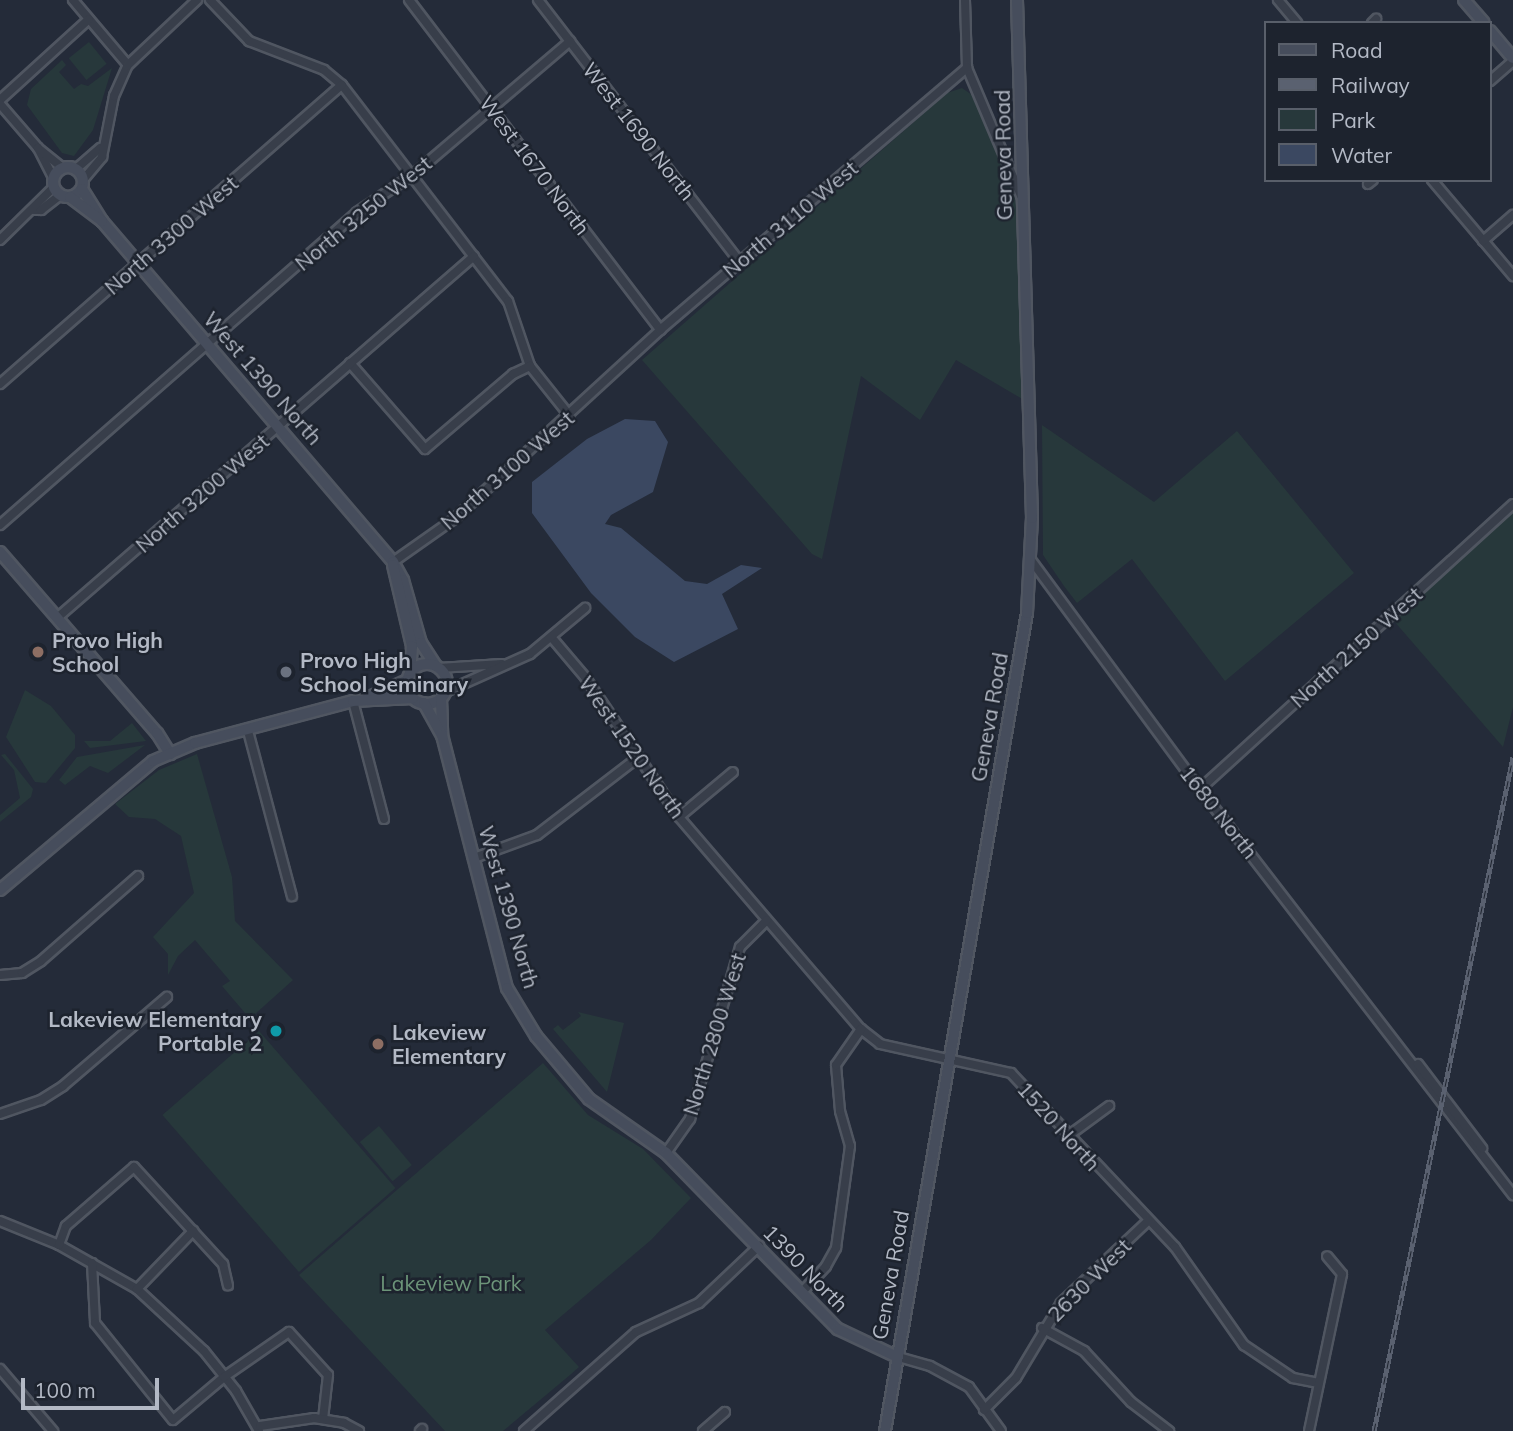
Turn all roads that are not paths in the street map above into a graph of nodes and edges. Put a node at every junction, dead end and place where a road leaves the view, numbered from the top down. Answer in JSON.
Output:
{"nodes":[{"id":1,"x":73,"y":0,"type":"edge"},
{"id":2,"x":197,"y":0,"type":"edge"},
{"id":3,"x":210,"y":0,"type":"edge"},
{"id":4,"x":410,"y":0,"type":"edge"},
{"id":5,"x":538,"y":0,"type":"edge"},
{"id":6,"x":965,"y":0,"type":"edge"},
{"id":7,"x":1017,"y":0,"type":"edge"},
{"id":8,"x":1278,"y":0,"type":"edge"},
{"id":9,"x":1464,"y":0,"type":"edge"},
{"id":10,"x":89,"y":19,"type":"junction"},
{"id":11,"x":1295,"y":21,"type":"edge"},
{"id":12,"x":1481,"y":21,"type":"edge"},
{"id":13,"x":1492,"y":33,"type":"edge"},
{"id":14,"x":570,"y":41,"type":"junction"},
{"id":15,"x":1513,"y":59,"type":"edge"},
{"id":16,"x":128,"y":65,"type":"junction"},
{"id":17,"x":967,"y":68,"type":"junction"},
{"id":18,"x":1492,"y":78,"type":"edge"},
{"id":19,"x":342,"y":85,"type":"junction"},
{"id":20,"x":0,"y":102,"type":"edge"},
{"id":21,"x":491,"y":107,"type":"junction"},
{"id":22,"x":38,"y":148,"type":"junction"},
{"id":23,"x":100,"y":148,"type":"junction"},
{"id":24,"x":63,"y":168,"type":"junction"},
{"id":25,"x":76,"y":169,"type":"junction"},
{"id":26,"x":414,"y":174,"type":"junction"},
{"id":27,"x":1434,"y":182,"type":"edge"},
{"id":28,"x":83,"y":185,"type":"junction"},
{"id":29,"x":59,"y":189,"type":"junction"},
{"id":30,"x":1023,"y":201,"type":"junction"},
{"id":31,"x":1513,"y":215,"type":"edge"},
{"id":32,"x":102,"y":221,"type":"junction"},
{"id":33,"x":0,"y":240,"type":"edge"},
{"id":34,"x":1483,"y":241,"type":"junction"},
{"id":35,"x":474,"y":256,"type":"junction"},
{"id":36,"x":740,"y":261,"type":"junction"},
{"id":37,"x":139,"y":263,"type":"junction"},
{"id":38,"x":1513,"y":276,"type":"edge"},
{"id":39,"x":660,"y":330,"type":"junction"},
{"id":40,"x":209,"y":344,"type":"junction"},
{"id":41,"x":350,"y":363,"type":"junction"},
{"id":42,"x":530,"y":366,"type":"junction"},
{"id":43,"x":616,"y":373,"type":"joint"},
{"id":44,"x":0,"y":384,"type":"edge"},
{"id":45,"x":569,"y":415,"type":"junction"},
{"id":46,"x":279,"y":426,"type":"junction"},
{"id":47,"x":1513,"y":505,"type":"edge"},
{"id":48,"x":0,"y":525,"type":"edge"},
{"id":49,"x":0,"y":552,"type":"edge"},
{"id":50,"x":1031,"y":560,"type":"junction"},
{"id":51,"x":393,"y":562,"type":"junction"},
{"id":52,"x":585,"y":608,"type":"dead end"},
{"id":53,"x":57,"y":618,"type":"junction"},
{"id":54,"x":552,"y":638,"type":"junction"},
{"id":55,"x":502,"y":664,"type":"junction"},
{"id":56,"x":438,"y":667,"type":"junction"},
{"id":57,"x":409,"y":677,"type":"junction"},
{"id":58,"x":443,"y":695,"type":"junction"},
{"id":59,"x":367,"y":698,"type":"junction"},
{"id":60,"x":413,"y":698,"type":"junction"},
{"id":61,"x":353,"y":701,"type":"junction"},
{"id":62,"x":424,"y":704,"type":"junction"},
{"id":63,"x":247,"y":732,"type":"junction"},
{"id":64,"x":442,"y":735,"type":"junction"},
{"id":65,"x":170,"y":754,"type":"junction"},
{"id":66,"x":636,"y":759,"type":"junction"},
{"id":67,"x":733,"y":772,"type":"dead end"},
{"id":68,"x":1200,"y":789,"type":"junction"},
{"id":69,"x":679,"y":817,"type":"junction"},
{"id":70,"x":384,"y":819,"type":"dead end"},
{"id":71,"x":474,"y":858,"type":"junction"},
{"id":72,"x":138,"y":876,"type":"dead end"},
{"id":73,"x":0,"y":890,"type":"edge"},
{"id":74,"x":292,"y":896,"type":"dead end"},
{"id":75,"x":767,"y":920,"type":"junction"},
{"id":76,"x":0,"y":975,"type":"edge"},
{"id":77,"x":167,"y":998,"type":"dead end"},
{"id":78,"x":861,"y":1029,"type":"junction"},
{"id":79,"x":948,"y":1061,"type":"junction"},
{"id":80,"x":1109,"y":1106,"type":"dead end"},
{"id":81,"x":0,"y":1114,"type":"edge"},
{"id":82,"x":1068,"y":1136,"type":"junction"},
{"id":83,"x":666,"y":1153,"type":"junction"},
{"id":84,"x":1513,"y":1195,"type":"edge"},
{"id":85,"x":0,"y":1221,"type":"edge"},
{"id":86,"x":1148,"y":1221,"type":"junction"},
{"id":87,"x":193,"y":1231,"type":"junction"},
{"id":88,"x":59,"y":1245,"type":"junction"},
{"id":89,"x":759,"y":1246,"type":"junction"},
{"id":90,"x":1327,"y":1256,"type":"dead end"},
{"id":91,"x":92,"y":1263,"type":"junction"},
{"id":92,"x":228,"y":1285,"type":"dead end"},
{"id":93,"x":137,"y":1289,"type":"junction"},
{"id":94,"x":802,"y":1292,"type":"junction"},
{"id":95,"x":1042,"y":1328,"type":"junction"},
{"id":96,"x":895,"y":1356,"type":"junction"},
{"id":97,"x":0,"y":1369,"type":"edge"},
{"id":98,"x":224,"y":1377,"type":"junction"},
{"id":99,"x":1319,"y":1383,"type":"junction"},
{"id":100,"x":985,"y":1410,"type":"junction"},
{"id":101,"x":725,"y":1412,"type":"dead end"},
{"id":102,"x":323,"y":1419,"type":"junction"},
{"id":103,"x":260,"y":1429,"type":"edge"},
{"id":104,"x":53,"y":1431,"type":"edge"},
{"id":105,"x":359,"y":1431,"type":"edge"},
{"id":106,"x":524,"y":1431,"type":"edge"},
{"id":107,"x":703,"y":1431,"type":"edge"},
{"id":108,"x":884,"y":1431,"type":"edge"},
{"id":109,"x":1001,"y":1431,"type":"edge"},
{"id":110,"x":1169,"y":1431,"type":"edge"},
{"id":111,"x":1309,"y":1431,"type":"edge"}],
"edges":[{"from":1,"to":10,"type":"street"},
{"from":2,"to":16,"type":"street"},
{"from":3,"to":19,"type":"street"},
{"from":4,"to":21,"type":"street","name":"West 1670 North"},
{"from":5,"to":14,"type":"street","name":"West 1690 North"},
{"from":6,"to":17,"type":"street"},
{"from":7,"to":30,"type":"street","name":"Geneva Road"},
{"from":8,"to":11,"type":"street"},
{"from":9,"to":12,"type":"street"},
{"from":10,"to":16,"type":"street"},
{"from":10,"to":20,"type":"street"},
{"from":13,"to":15,"type":"street"},
{"from":14,"to":21,"type":"street","name":"North 3250 West"},
{"from":14,"to":36,"type":"street","name":"West 1690 North"},
{"from":15,"to":18,"type":"street"},
{"from":16,"to":23,"type":"street"},
{"from":17,"to":30,"type":"street"},
{"from":17,"to":36,"type":"street","name":"North 3110 West"},
{"from":19,"to":26,"type":"street"},
{"from":19,"to":37,"type":"street","name":"North 3300 West"},
{"from":20,"to":22,"type":"street","name":"West 1390 North"},
{"from":21,"to":26,"type":"street","name":"North 3250 West"},
{"from":21,"to":39,"type":"street","name":"West 1670 North"},
{"from":22,"to":24,"type":"street","name":"West 1390 North"},
{"from":22,"to":29,"type":"street","name":"West 1390 North"},
{"from":23,"to":25,"type":"street"},
{"from":23,"to":28,"type":"street"},
{"from":24,"to":25,"type":"street"},
{"from":24,"to":29,"type":"street"},
{"from":25,"to":28,"type":"street","name":"West 1390 North"},
{"from":26,"to":35,"type":"street"},
{"from":26,"to":40,"type":"street","name":"North 3250 West"},
{"from":27,"to":34,"type":"street"},
{"from":28,"to":29,"type":"street"},
{"from":28,"to":32,"type":"street","name":"West 1390 North"},
{"from":29,"to":32,"type":"street","name":"West 1390 North"},
{"from":29,"to":33,"type":"street"},
{"from":30,"to":50,"type":"street","name":"Geneva Road"},
{"from":31,"to":34,"type":"street"},
{"from":32,"to":37,"type":"street","name":"West 1390 North"},
{"from":34,"to":38,"type":"street"},
{"from":35,"to":41,"type":"street","name":"North 3200 West"},
{"from":35,"to":42,"type":"street"},
{"from":36,"to":39,"type":"street","name":"North 3110 West"},
{"from":37,"to":40,"type":"street","name":"West 1390 North"},
{"from":37,"to":44,"type":"street","name":"North 3300 West"},
{"from":39,"to":43,"type":"street","name":"North 3110 West"},
{"from":40,"to":46,"type":"street","name":"West 1390 North"},
{"from":40,"to":48,"type":"street","name":"North 3250 West"},
{"from":41,"to":42,"type":"street"},
{"from":41,"to":46,"type":"street","name":"North 3200 West"},
{"from":42,"to":45,"type":"street"},
{"from":43,"to":45,"type":"street","name":"North 3100 West"},
{"from":45,"to":51,"type":"street","name":"North 3100 West"},
{"from":46,"to":51,"type":"street","name":"West 1390 North"},
{"from":46,"to":53,"type":"street","name":"North 3200 West"},
{"from":47,"to":68,"type":"street","name":"North 2150 West"},
{"from":49,"to":53,"type":"street"},
{"from":50,"to":68,"type":"street","name":"1680 North"},
{"from":50,"to":79,"type":"street","name":"Geneva Road"},
{"from":51,"to":56,"type":"street","name":"West 1390 North"},
{"from":51,"to":57,"type":"street","name":"West 1390 North"},
{"from":52,"to":54,"type":"street"},
{"from":53,"to":65,"type":"street"},
{"from":54,"to":55,"type":"street"},
{"from":54,"to":66,"type":"street","name":"West 1520 North"},
{"from":55,"to":56,"type":"street"},
{"from":55,"to":58,"type":"street"},
{"from":56,"to":57,"type":"street"},
{"from":56,"to":58,"type":"street"},
{"from":57,"to":59,"type":"street"},
{"from":57,"to":60,"type":"street"},
{"from":58,"to":62,"type":"street"},
{"from":58,"to":64,"type":"street","name":"West 1390 North"},
{"from":59,"to":60,"type":"street"},
{"from":59,"to":61,"type":"street"},
{"from":60,"to":62,"type":"street"},
{"from":61,"to":63,"type":"street"},
{"from":61,"to":70,"type":"street"},
{"from":62,"to":64,"type":"street","name":"West 1390 North"},
{"from":63,"to":65,"type":"street"},
{"from":63,"to":74,"type":"street"},
{"from":64,"to":71,"type":"street","name":"West 1390 North"},
{"from":65,"to":73,"type":"street"},
{"from":66,"to":69,"type":"street","name":"West 1520 North"},
{"from":66,"to":71,"type":"street"},
{"from":67,"to":69,"type":"street"},
{"from":68,"to":84,"type":"street","name":"1680 North"},
{"from":69,"to":75,"type":"street","name":"West 1520 North"},
{"from":71,"to":83,"type":"street","name":"West 1390 North"},
{"from":72,"to":76,"type":"street"},
{"from":75,"to":78,"type":"street","name":"1520 North"},
{"from":75,"to":83,"type":"street","name":"North 2800 West"},
{"from":77,"to":81,"type":"street"},
{"from":78,"to":79,"type":"street","name":"1520 North"},
{"from":78,"to":94,"type":"street"},
{"from":79,"to":82,"type":"street","name":"1520 North"},
{"from":79,"to":96,"type":"street","name":"Geneva Road"},
{"from":80,"to":82,"type":"street"},
{"from":82,"to":86,"type":"street","name":"1520 North"},
{"from":83,"to":89,"type":"street","name":"1390 North"},
{"from":85,"to":88,"type":"street"},
{"from":86,"to":95,"type":"street","name":"2630 West"},
{"from":86,"to":99,"type":"street","name":"1520 North"},
{"from":87,"to":88,"type":"street"},
{"from":87,"to":92,"type":"street"},
{"from":87,"to":93,"type":"street"},
{"from":88,"to":91,"type":"street"},
{"from":89,"to":94,"type":"street","name":"1390 North"},
{"from":89,"to":106,"type":"street"},
{"from":90,"to":99,"type":"street"},
{"from":91,"to":93,"type":"street"},
{"from":91,"to":98,"type":"street"},
{"from":93,"to":98,"type":"street"},
{"from":94,"to":96,"type":"street","name":"1390 North"},
{"from":95,"to":100,"type":"street","name":"2630 West"},
{"from":95,"to":110,"type":"street"},
{"from":96,"to":100,"type":"street","name":"1390 North"},
{"from":96,"to":108,"type":"street","name":"Geneva Road"},
{"from":97,"to":104,"type":"street"},
{"from":98,"to":102,"type":"street"},
{"from":98,"to":103,"type":"street"},
{"from":99,"to":111,"type":"street"},
{"from":100,"to":109,"type":"street","name":"1390 North"},
{"from":101,"to":107,"type":"street"},
{"from":102,"to":103,"type":"street"},
{"from":102,"to":105,"type":"street"}]}
